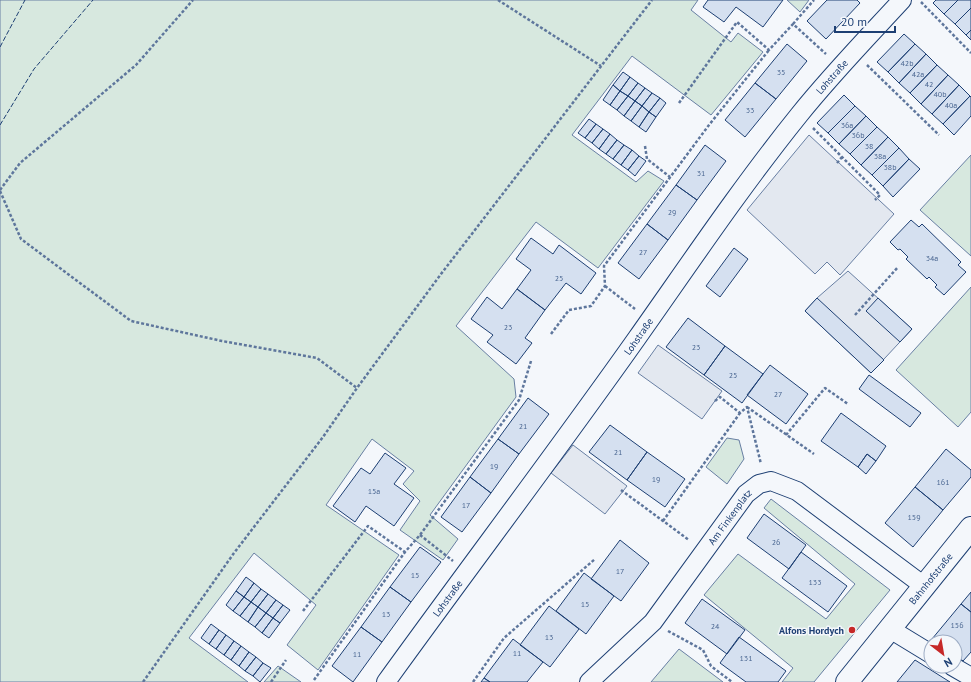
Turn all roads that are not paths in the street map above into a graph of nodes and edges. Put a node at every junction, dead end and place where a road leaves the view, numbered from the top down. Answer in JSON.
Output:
{"nodes":[{"id":1,"x":902,"y":0,"type":"edge"},
{"id":2,"x":971,"y":528,"type":"edge"},
{"id":3,"x":924,"y":586,"type":"junction"},
{"id":4,"x":890,"y":630,"type":"junction"},
{"id":5,"x":923,"y":649,"type":"edge"},
{"id":6,"x":386,"y":682,"type":"edge"},
{"id":7,"x":589,"y":682,"type":"edge"},
{"id":8,"x":847,"y":682,"type":"edge"}],
"edges":[{"from":1,"to":6,"type":"street","name":"Lohstraße"},
{"from":2,"to":3,"type":"street","name":"Bahnhofstraße"},
{"from":3,"to":4,"type":"street","name":"Bahnhofstraße"},
{"from":3,"to":7,"type":"street","name":"Am Finkenplatz"},
{"from":4,"to":5,"type":"street"},
{"from":4,"to":8,"type":"street","name":"Bahnhofstraße"}]}
